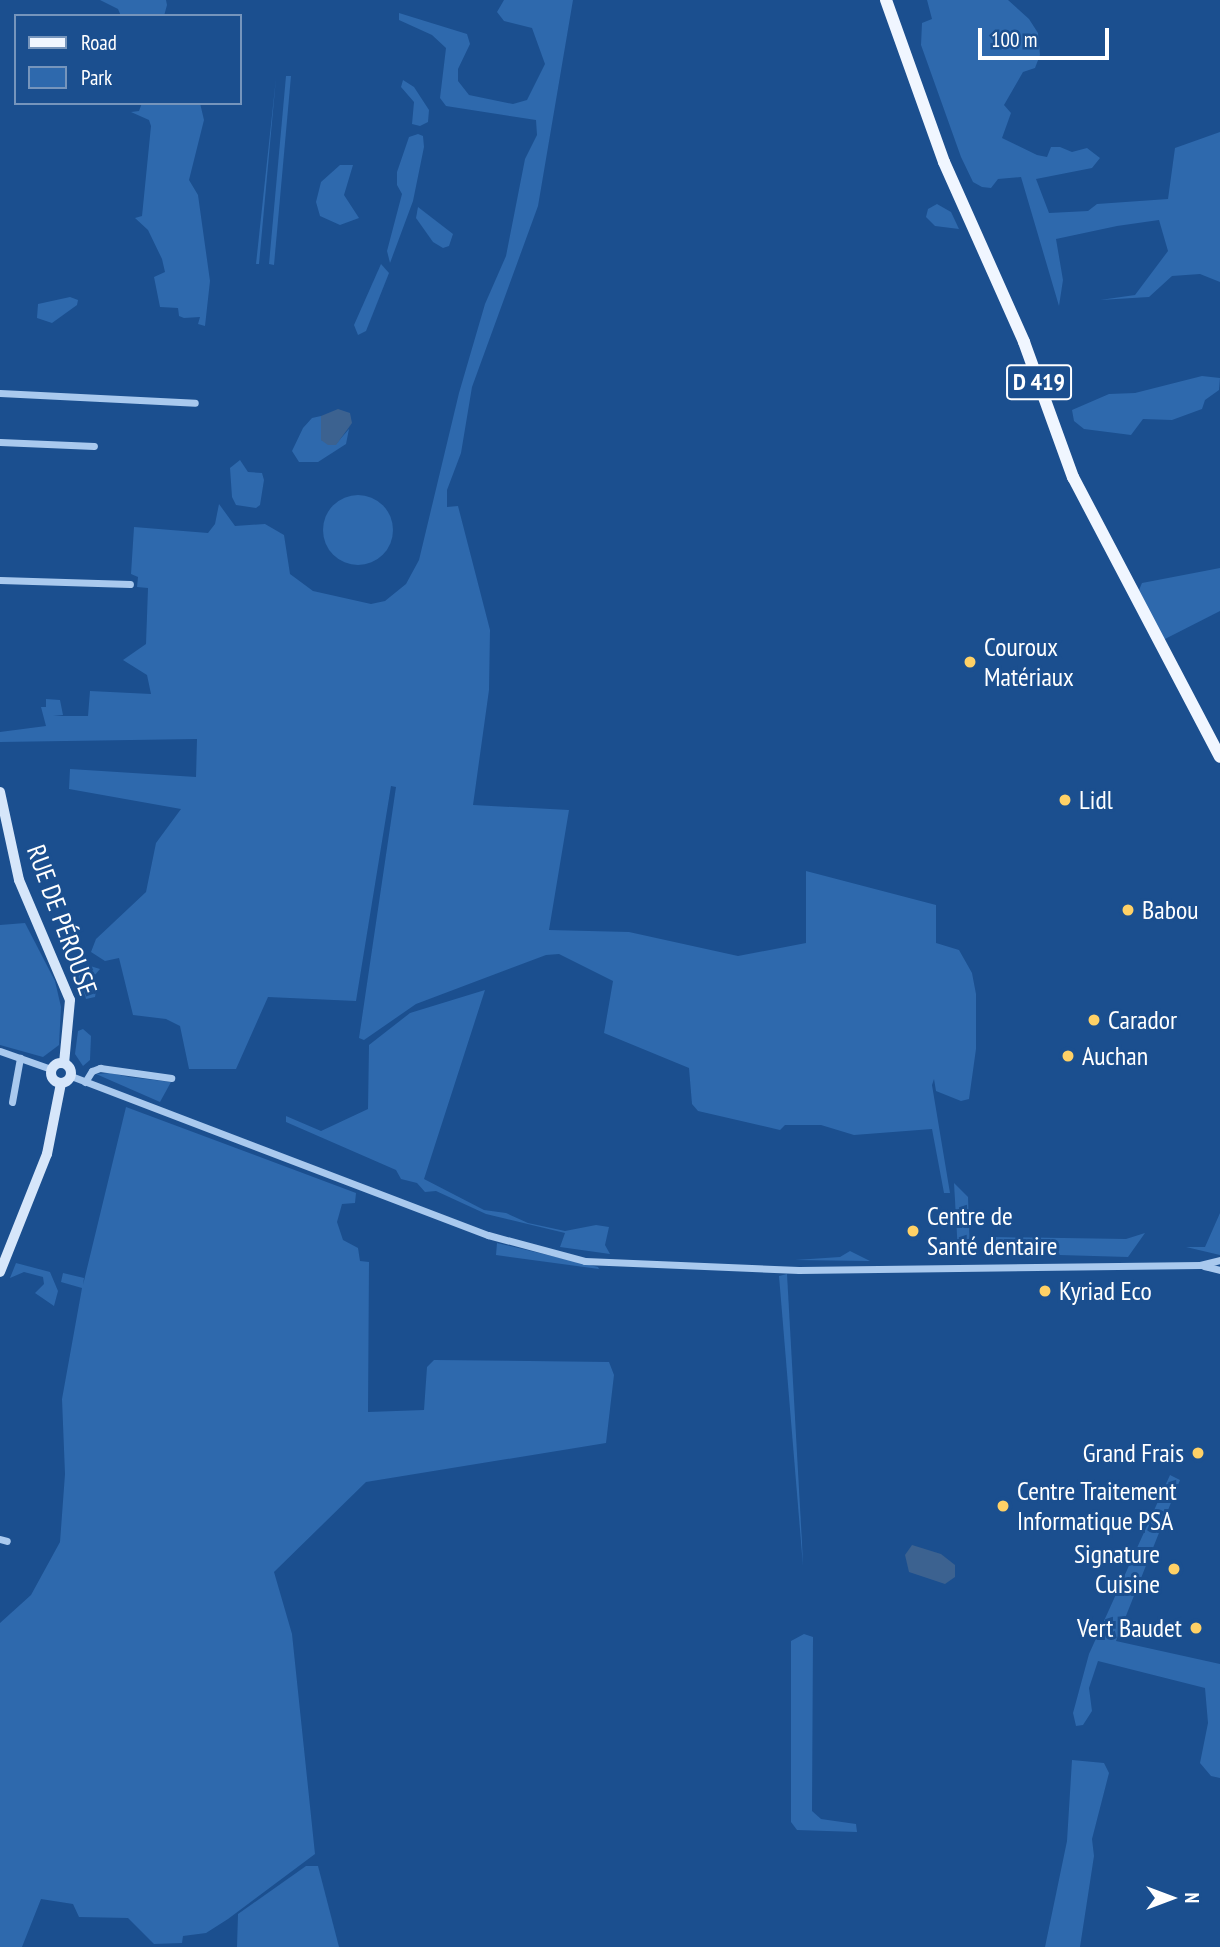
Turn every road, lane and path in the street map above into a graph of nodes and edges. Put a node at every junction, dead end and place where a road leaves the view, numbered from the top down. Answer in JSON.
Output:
{"nodes":[{"id":1,"x":886,"y":0,"type":"edge"},
{"id":2,"x":0,"y":393,"type":"edge"},
{"id":3,"x":195,"y":403,"type":"dead end"},
{"id":4,"x":0,"y":442,"type":"edge"},
{"id":5,"x":94,"y":446,"type":"dead end"},
{"id":6,"x":0,"y":580,"type":"edge"},
{"id":7,"x":130,"y":584,"type":"dead end"},
{"id":8,"x":1218,"y":754,"type":"edge"},
{"id":9,"x":0,"y":792,"type":"edge"},
{"id":10,"x":0,"y":1051,"type":"edge"},
{"id":11,"x":20,"y":1058,"type":"junction"},
{"id":12,"x":64,"y":1063,"type":"junction"},
{"id":13,"x":51,"y":1069,"type":"junction"},
{"id":14,"x":71,"y":1076,"type":"junction"},
{"id":15,"x":171,"y":1078,"type":"dead end"},
{"id":16,"x":85,"y":1082,"type":"junction"},
{"id":17,"x":61,"y":1083,"type":"junction"},
{"id":18,"x":12,"y":1102,"type":"dead end"},
{"id":19,"x":1220,"y":1260,"type":"edge"},
{"id":20,"x":1199,"y":1265,"type":"junction"},
{"id":21,"x":1220,"y":1270,"type":"edge"},
{"id":22,"x":0,"y":1272,"type":"edge"}],
"edges":[{"from":1,"to":8,"type":"main road","number":"D 419"},
{"from":2,"to":3,"type":"street"},
{"from":4,"to":5,"type":"street"},
{"from":6,"to":7,"type":"street"},
{"from":9,"to":12,"type":"street","name":"RUE DE PÉROUSE"},
{"from":10,"to":11,"type":"street"},
{"from":11,"to":13,"type":"street"},
{"from":11,"to":18,"type":"street"},
{"from":12,"to":13,"type":"street"},
{"from":12,"to":14,"type":"street"},
{"from":13,"to":17,"type":"street"},
{"from":14,"to":16,"type":"street"},
{"from":14,"to":17,"type":"street"},
{"from":15,"to":16,"type":"street"},
{"from":16,"to":20,"type":"street"},
{"from":17,"to":22,"type":"street"},
{"from":19,"to":20,"type":"street"},
{"from":20,"to":21,"type":"street"}]}
